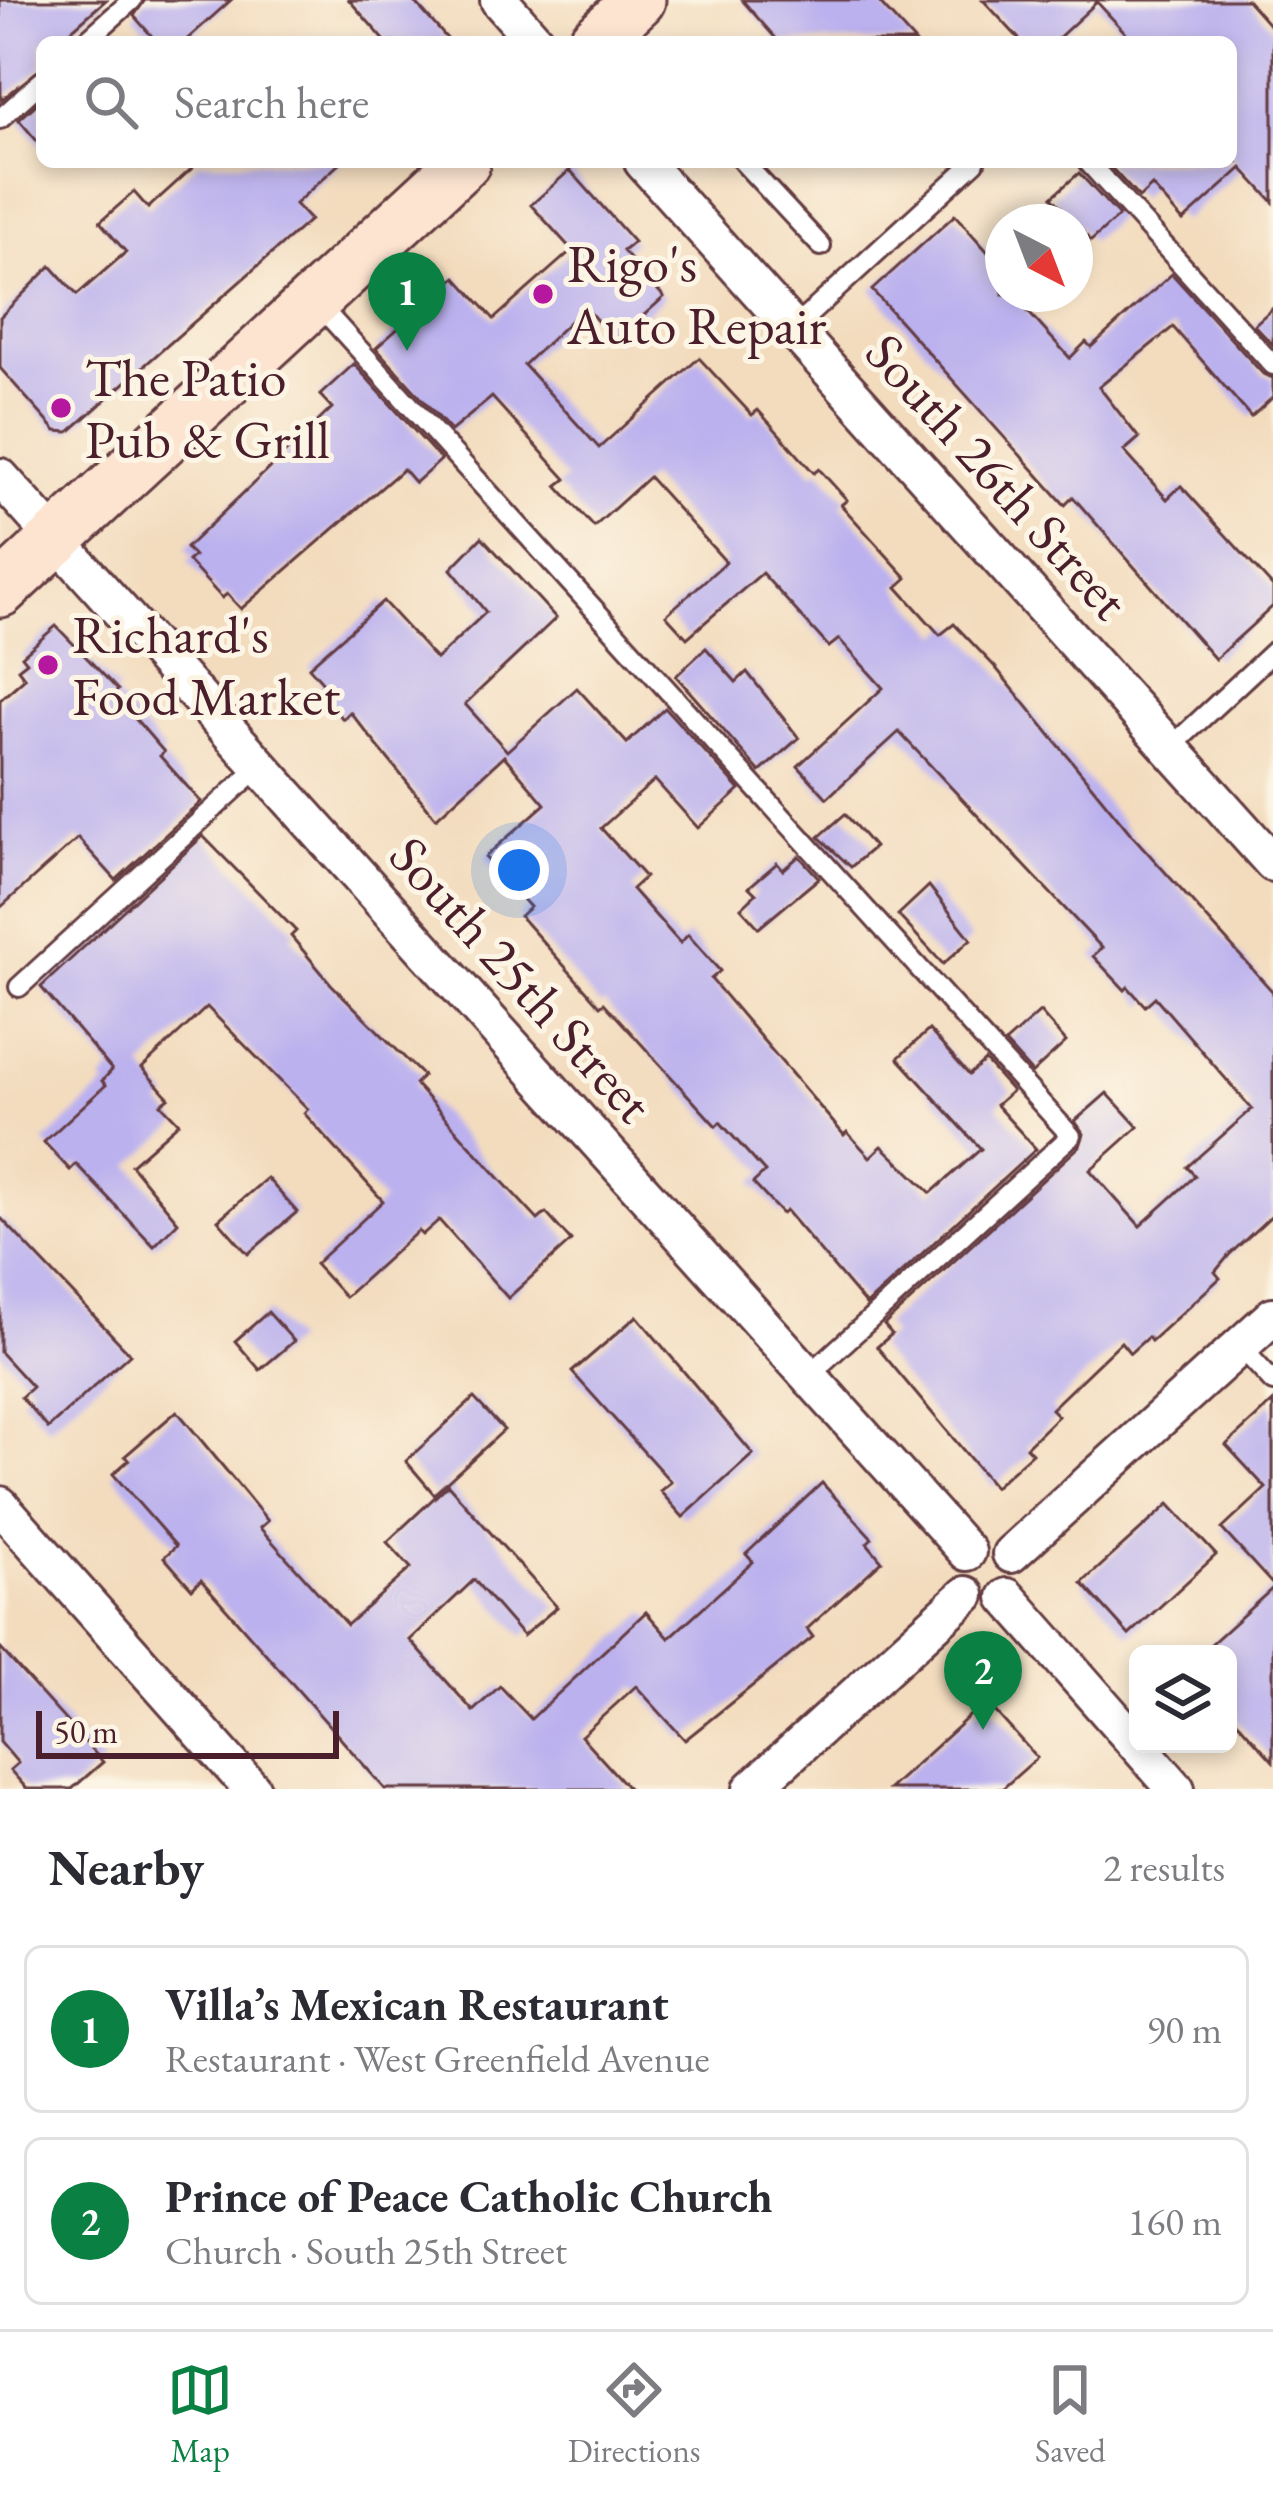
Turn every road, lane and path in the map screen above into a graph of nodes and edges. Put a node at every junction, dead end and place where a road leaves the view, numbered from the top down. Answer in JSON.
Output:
{"nodes":[{"id":1,"x":132,"y":0,"type":"edge"},
{"id":2,"x":499,"y":0,"type":"edge"},
{"id":3,"x":639,"y":0,"type":"edge"},
{"id":4,"x":92,"y":36,"type":"edge"},
{"id":5,"x":531,"y":36,"type":"edge"},
{"id":6,"x":600,"y":36,"type":"edge"},
{"id":7,"x":36,"y":86,"type":"edge"},
{"id":8,"x":0,"y":119,"type":"edge"},
{"id":9,"x":458,"y":168,"type":"edge"},
{"id":10,"x":654,"y":168,"type":"edge"},
{"id":11,"x":749,"y":168,"type":"edge"},
{"id":12,"x":968,"y":168,"type":"edge"},
{"id":13,"x":1093,"y":168,"type":"edge"},
{"id":14,"x":821,"y":246,"type":"dead end"},
{"id":15,"x":314,"y":301,"type":"junction"},
{"id":16,"x":793,"y":329,"type":"junction"},
{"id":17,"x":1273,"y":365,"type":"edge"},
{"id":18,"x":0,"y":477,"type":"edge"},
{"id":19,"x":55,"y":542,"type":"junction"},
{"id":20,"x":0,"y":591,"type":"edge"},
{"id":21,"x":1272,"y":656,"type":"edge"},
{"id":22,"x":1170,"y":748,"type":"junction"},
{"id":23,"x":258,"y":768,"type":"junction"},
{"id":24,"x":1273,"y":863,"type":"edge"},
{"id":25,"x":19,"y":987,"type":"dead end"},
{"id":26,"x":1273,"y":1316,"type":"edge"},
{"id":27,"x":1240,"y":1346,"type":"junction"},
{"id":28,"x":808,"y":1376,"type":"junction"},
{"id":29,"x":1273,"y":1382,"type":"edge"},
{"id":30,"x":0,"y":1505,"type":"edge"},
{"id":31,"x":968,"y":1552,"type":"junction"},
{"id":32,"x":1011,"y":1554,"type":"junction"},
{"id":33,"x":966,"y":1595,"type":"junction"},
{"id":34,"x":1007,"y":1597,"type":"junction"},
{"id":35,"x":252,"y":1789,"type":"edge"},
{"id":36,"x":752,"y":1789,"type":"edge"},
{"id":37,"x":1175,"y":1789,"type":"edge"}],
"edges":[{"from":1,"to":4,"type":"lane"},
{"from":2,"to":5,"type":"street"},
{"from":3,"to":6,"type":"main road"},
{"from":7,"to":8,"type":"lane"},
{"from":9,"to":15,"type":"main road"},
{"from":10,"to":16,"type":"street","name":"South 26th Street"},
{"from":11,"to":14,"type":"lane"},
{"from":12,"to":16,"type":"lane"},
{"from":13,"to":17,"type":"lane"},
{"from":15,"to":19,"type":"main road"},
{"from":15,"to":28,"type":"lane"},
{"from":16,"to":22,"type":"street","name":"South 26th Street"},
{"from":18,"to":19,"type":"street","name":"South 25th Street"},
{"from":19,"to":20,"type":"main road"},
{"from":19,"to":23,"type":"street","name":"South 25th Street"},
{"from":21,"to":22,"type":"lane"},
{"from":22,"to":24,"type":"street","name":"South 26th Street"},
{"from":23,"to":25,"type":"lane"},
{"from":23,"to":28,"type":"street","name":"South 25th Street"},
{"from":26,"to":27,"type":"street"},
{"from":27,"to":29,"type":"lane"},
{"from":27,"to":32,"type":"street"},
{"from":28,"to":31,"type":"street","name":"South 25th Street"},
{"from":30,"to":35,"type":"street"},
{"from":31,"to":32,"type":"street"},
{"from":31,"to":33,"type":"street"},
{"from":32,"to":34,"type":"street"},
{"from":33,"to":34,"type":"street"},
{"from":33,"to":36,"type":"street"},
{"from":34,"to":37,"type":"street"}]}
